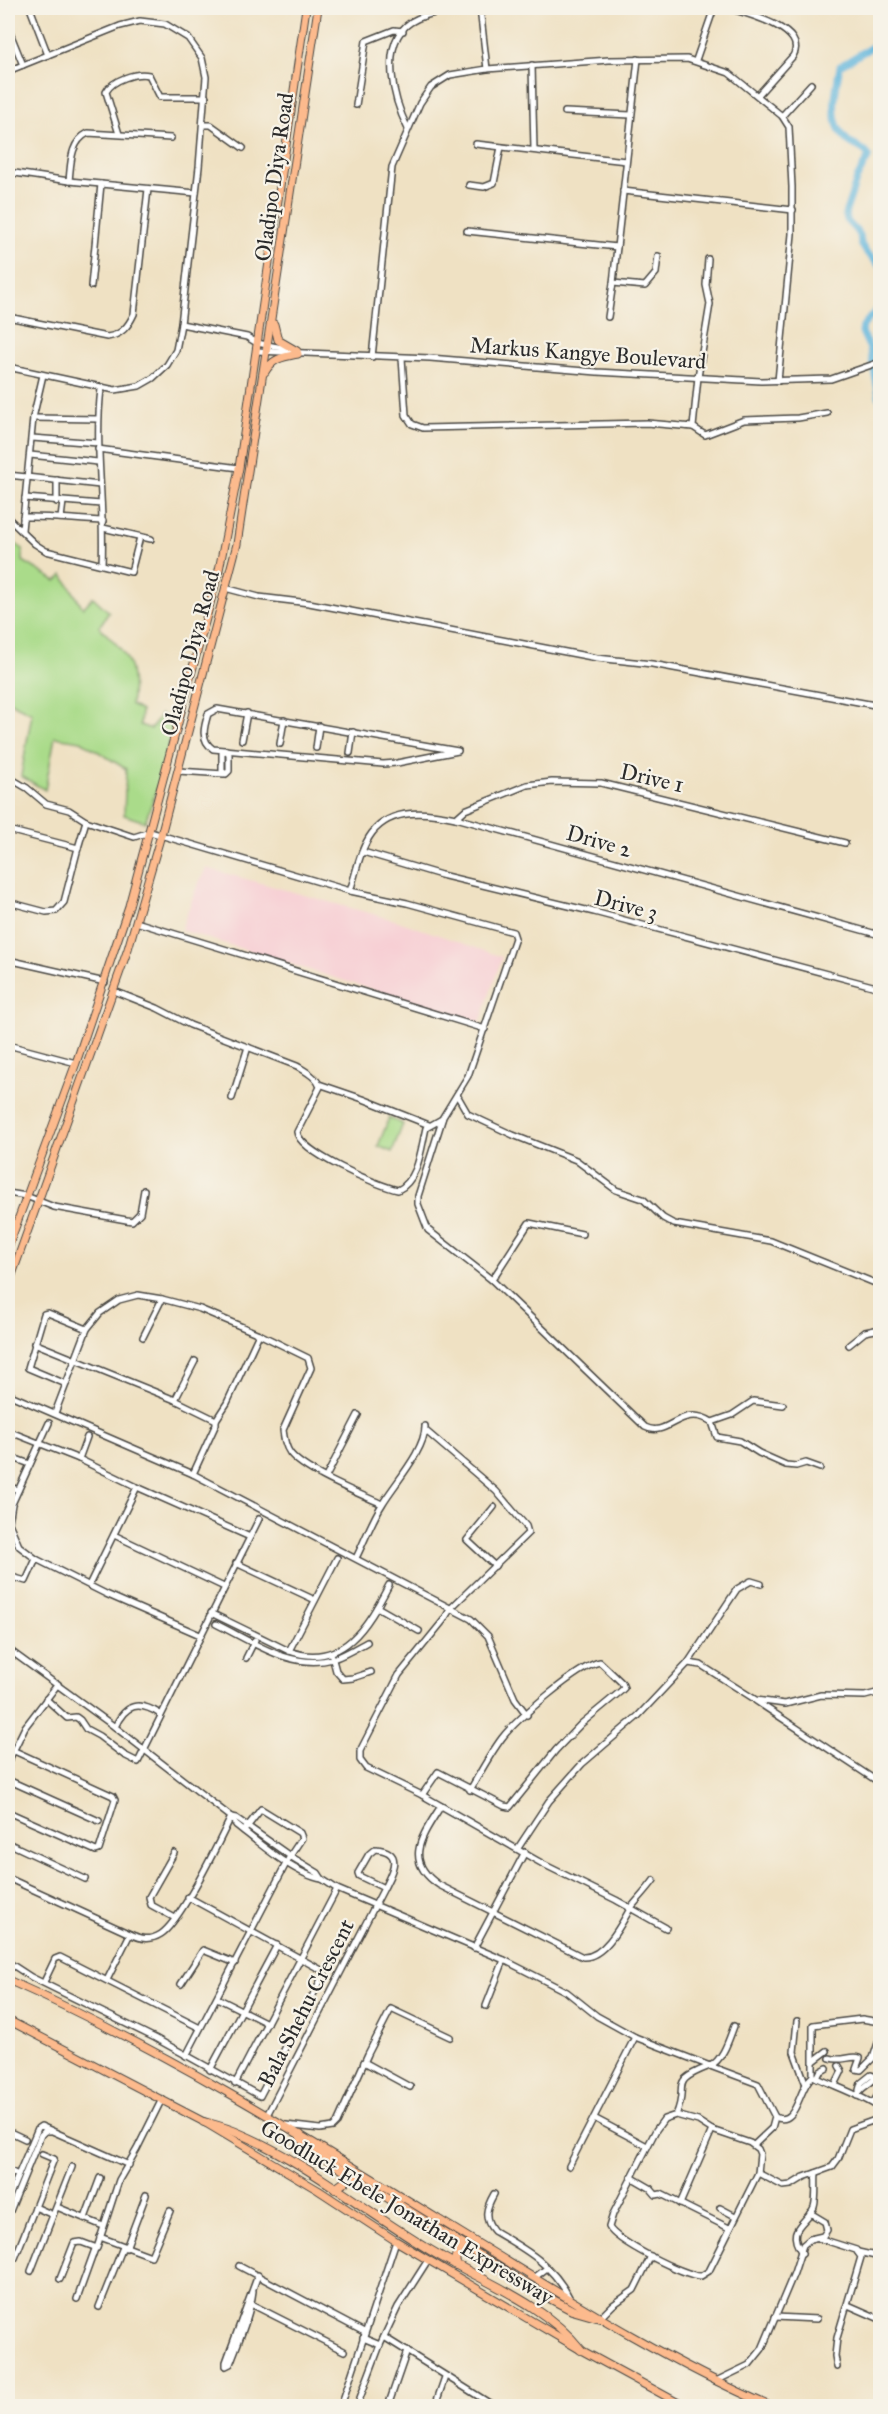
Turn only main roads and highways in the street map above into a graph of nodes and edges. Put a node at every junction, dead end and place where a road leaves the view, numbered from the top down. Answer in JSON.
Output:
{"nodes":[{"id":1,"x":306,"y":8,"type":"edge"},
{"id":2,"x":318,"y":8,"type":"edge"},
{"id":3,"x":273,"y":307,"type":"junction"},
{"id":4,"x":260,"y":389,"type":"junction"},
{"id":5,"x":8,"y":1247,"type":"edge"},
{"id":6,"x":8,"y":1286,"type":"edge"},
{"id":7,"x":8,"y":1980,"type":"edge"},
{"id":8,"x":8,"y":2020,"type":"edge"},
{"id":9,"x":204,"y":2122,"type":"junction"},
{"id":10,"x":300,"y":2135,"type":"junction"},
{"id":11,"x":345,"y":2169,"type":"junction"},
{"id":12,"x":335,"y":2189,"type":"junction"},
{"id":13,"x":468,"y":2246,"type":"junction"},
{"id":14,"x":456,"y":2265,"type":"junction"},
{"id":15,"x":600,"y":2318,"type":"junction"},
{"id":16,"x":581,"y":2350,"type":"junction"},
{"id":17,"x":684,"y":2406,"type":"edge"},
{"id":18,"x":770,"y":2406,"type":"edge"}],
"edges":[{"from":1,"to":5,"type":"main road","name":"Oladipo Diya Road"},
{"from":2,"to":3,"type":"main road","name":"Oladipo Diya Road"},
{"from":3,"to":4,"type":"main road","name":"Oladipo Diya Road"},
{"from":3,"to":4,"type":"main road"},
{"from":4,"to":6,"type":"main road","name":"Oladipo Diya Road"},
{"from":7,"to":10,"type":"main road","name":"Goodluck Ebele Jonathan Expressway"},
{"from":8,"to":9,"type":"main road","name":"Goodluck Ebele Jonathan Expressway"},
{"from":9,"to":12,"type":"highway","name":"Goodluck Ebele Jonathan Expressway"},
{"from":9,"to":16,"type":"main road","name":"Goodluck Ebele Jonathan Expressway"},
{"from":10,"to":11,"type":"highway","name":"Goodluck Ebele Jonathan Expressway"},
{"from":10,"to":15,"type":"main road","name":"Goodluck Ebele Jonathan Expressway"},
{"from":11,"to":12,"type":"highway"},
{"from":11,"to":13,"type":"highway","name":"Goodluck Ebele Jonathan Expressway"},
{"from":12,"to":14,"type":"highway","name":"Goodluck Ebele Jonathan Expressway"},
{"from":13,"to":14,"type":"highway"},
{"from":13,"to":15,"type":"highway","name":"Goodluck Ebele Jonathan Expressway"},
{"from":14,"to":16,"type":"highway","name":"Goodluck Ebele Jonathan Expressway"},
{"from":15,"to":18,"type":"main road","name":"Goodluck Ebele Jonathan Expressway"},
{"from":16,"to":17,"type":"main road","name":"Goodluck Ebele Jonathan Expressway"}]}
